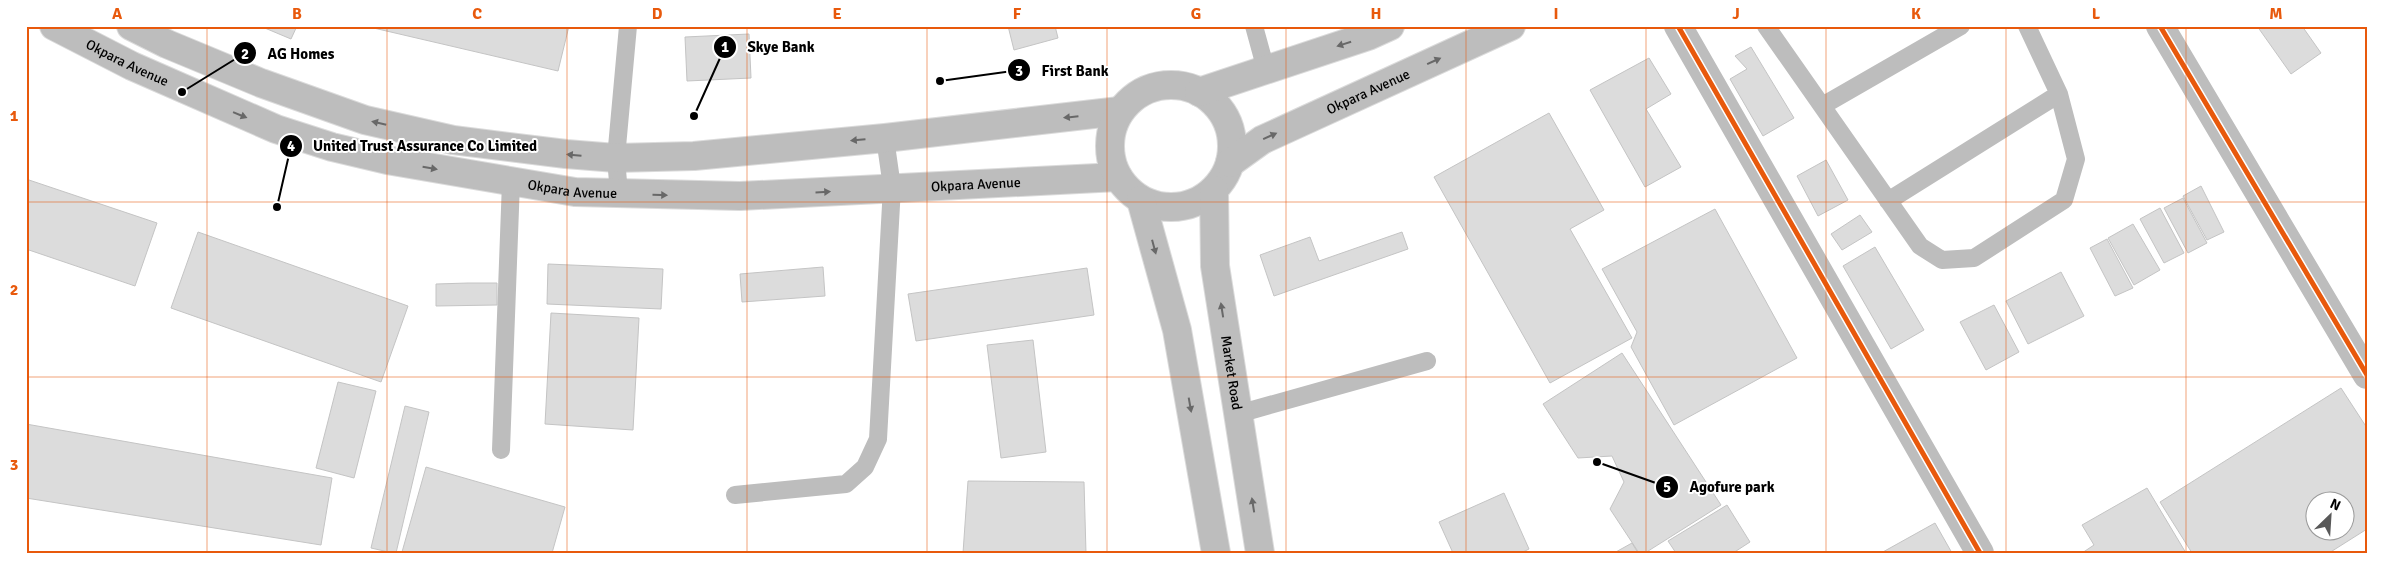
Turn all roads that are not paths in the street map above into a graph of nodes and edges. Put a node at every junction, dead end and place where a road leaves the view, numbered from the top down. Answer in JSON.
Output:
{"nodes":[{"id":1,"x":54,"y":26,"type":"edge"},
{"id":2,"x":131,"y":26,"type":"edge"},
{"id":3,"x":628,"y":26,"type":"edge"},
{"id":4,"x":1254,"y":26,"type":"edge"},
{"id":5,"x":1390,"y":26,"type":"edge"},
{"id":6,"x":1511,"y":26,"type":"edge"},
{"id":7,"x":1678,"y":26,"type":"edge"},
{"id":8,"x":1766,"y":26,"type":"edge"},
{"id":9,"x":1961,"y":26,"type":"edge"},
{"id":10,"x":2027,"y":26,"type":"edge"},
{"id":11,"x":2160,"y":26,"type":"edge"},
{"id":12,"x":1266,"y":70,"type":"junction"},
{"id":13,"x":232,"y":71,"type":"junction"},
{"id":14,"x":1199,"y":92,"type":"junction"},
{"id":15,"x":2058,"y":94,"type":"junction"},
{"id":16,"x":215,"y":104,"type":"junction"},
{"id":17,"x":1822,"y":106,"type":"junction"},
{"id":18,"x":1120,"y":111,"type":"junction"},
{"id":19,"x":885,"y":138,"type":"junction"},
{"id":20,"x":616,"y":158,"type":"junction"},
{"id":21,"x":1230,"y":163,"type":"junction"},
{"id":22,"x":1118,"y":177,"type":"junction"},
{"id":23,"x":511,"y":182,"type":"junction"},
{"id":24,"x":892,"y":188,"type":"junction"},
{"id":25,"x":1214,"y":190,"type":"junction"},
{"id":26,"x":619,"y":194,"type":"junction"},
{"id":27,"x":1141,"y":200,"type":"junction"},
{"id":28,"x":1888,"y":201,"type":"junction"},
{"id":29,"x":1427,"y":361,"type":"dead end"},
{"id":30,"x":2367,"y":375,"type":"edge"},
{"id":31,"x":1238,"y":414,"type":"junction"},
{"id":32,"x":501,"y":450,"type":"dead end"},
{"id":33,"x":735,"y":495,"type":"dead end"},
{"id":34,"x":1216,"y":553,"type":"edge"},
{"id":35,"x":1260,"y":553,"type":"edge"},
{"id":36,"x":1980,"y":553,"type":"edge"}],
"edges":[{"from":1,"to":16,"type":"main road","name":"Okpara Avenue"},
{"from":2,"to":13,"type":"main road"},
{"from":3,"to":20,"type":"lane"},
{"from":4,"to":12,"type":"lane"},
{"from":5,"to":12,"type":"main road","one_way":true},
{"from":21,"to":6,"type":"main road","name":"Okpara Avenue","one_way":true},
{"from":7,"to":36,"type":"main road"},
{"from":8,"to":17,"type":"lane"},
{"from":9,"to":17,"type":"lane"},
{"from":10,"to":15,"type":"lane"},
{"from":11,"to":30,"type":"main road"},
{"from":12,"to":14,"type":"main road"},
{"from":13,"to":16,"type":"main road"},
{"from":20,"to":13,"type":"main road","one_way":true},
{"from":14,"to":18,"type":"main road"},
{"from":14,"to":21,"type":"main road"},
{"from":15,"to":28,"type":"lane"},
{"from":15,"to":28,"type":"lane"},
{"from":16,"to":23,"type":"main road","name":"Okpara Avenue","one_way":true},
{"from":17,"to":28,"type":"lane"},
{"from":18,"to":19,"type":"main road","one_way":true},
{"from":18,"to":22,"type":"main road"},
{"from":19,"to":20,"type":"main road","one_way":true},
{"from":19,"to":24,"type":"lane"},
{"from":20,"to":26,"type":"lane"},
{"from":21,"to":25,"type":"main road"},
{"from":22,"to":24,"type":"main road","name":"Okpara Avenue"},
{"from":22,"to":27,"type":"main road"},
{"from":23,"to":26,"type":"main road","name":"Okpara Avenue"},
{"from":23,"to":32,"type":"lane"},
{"from":26,"to":24,"type":"main road","name":"Okpara Avenue","one_way":true},
{"from":24,"to":33,"type":"lane"},
{"from":25,"to":27,"type":"main road"},
{"from":31,"to":25,"type":"main road","name":"Market Road","one_way":true},
{"from":27,"to":34,"type":"main road","one_way":true},
{"from":29,"to":31,"type":"lane"},
{"from":35,"to":31,"type":"main road","name":"Market Road","one_way":true}]}
